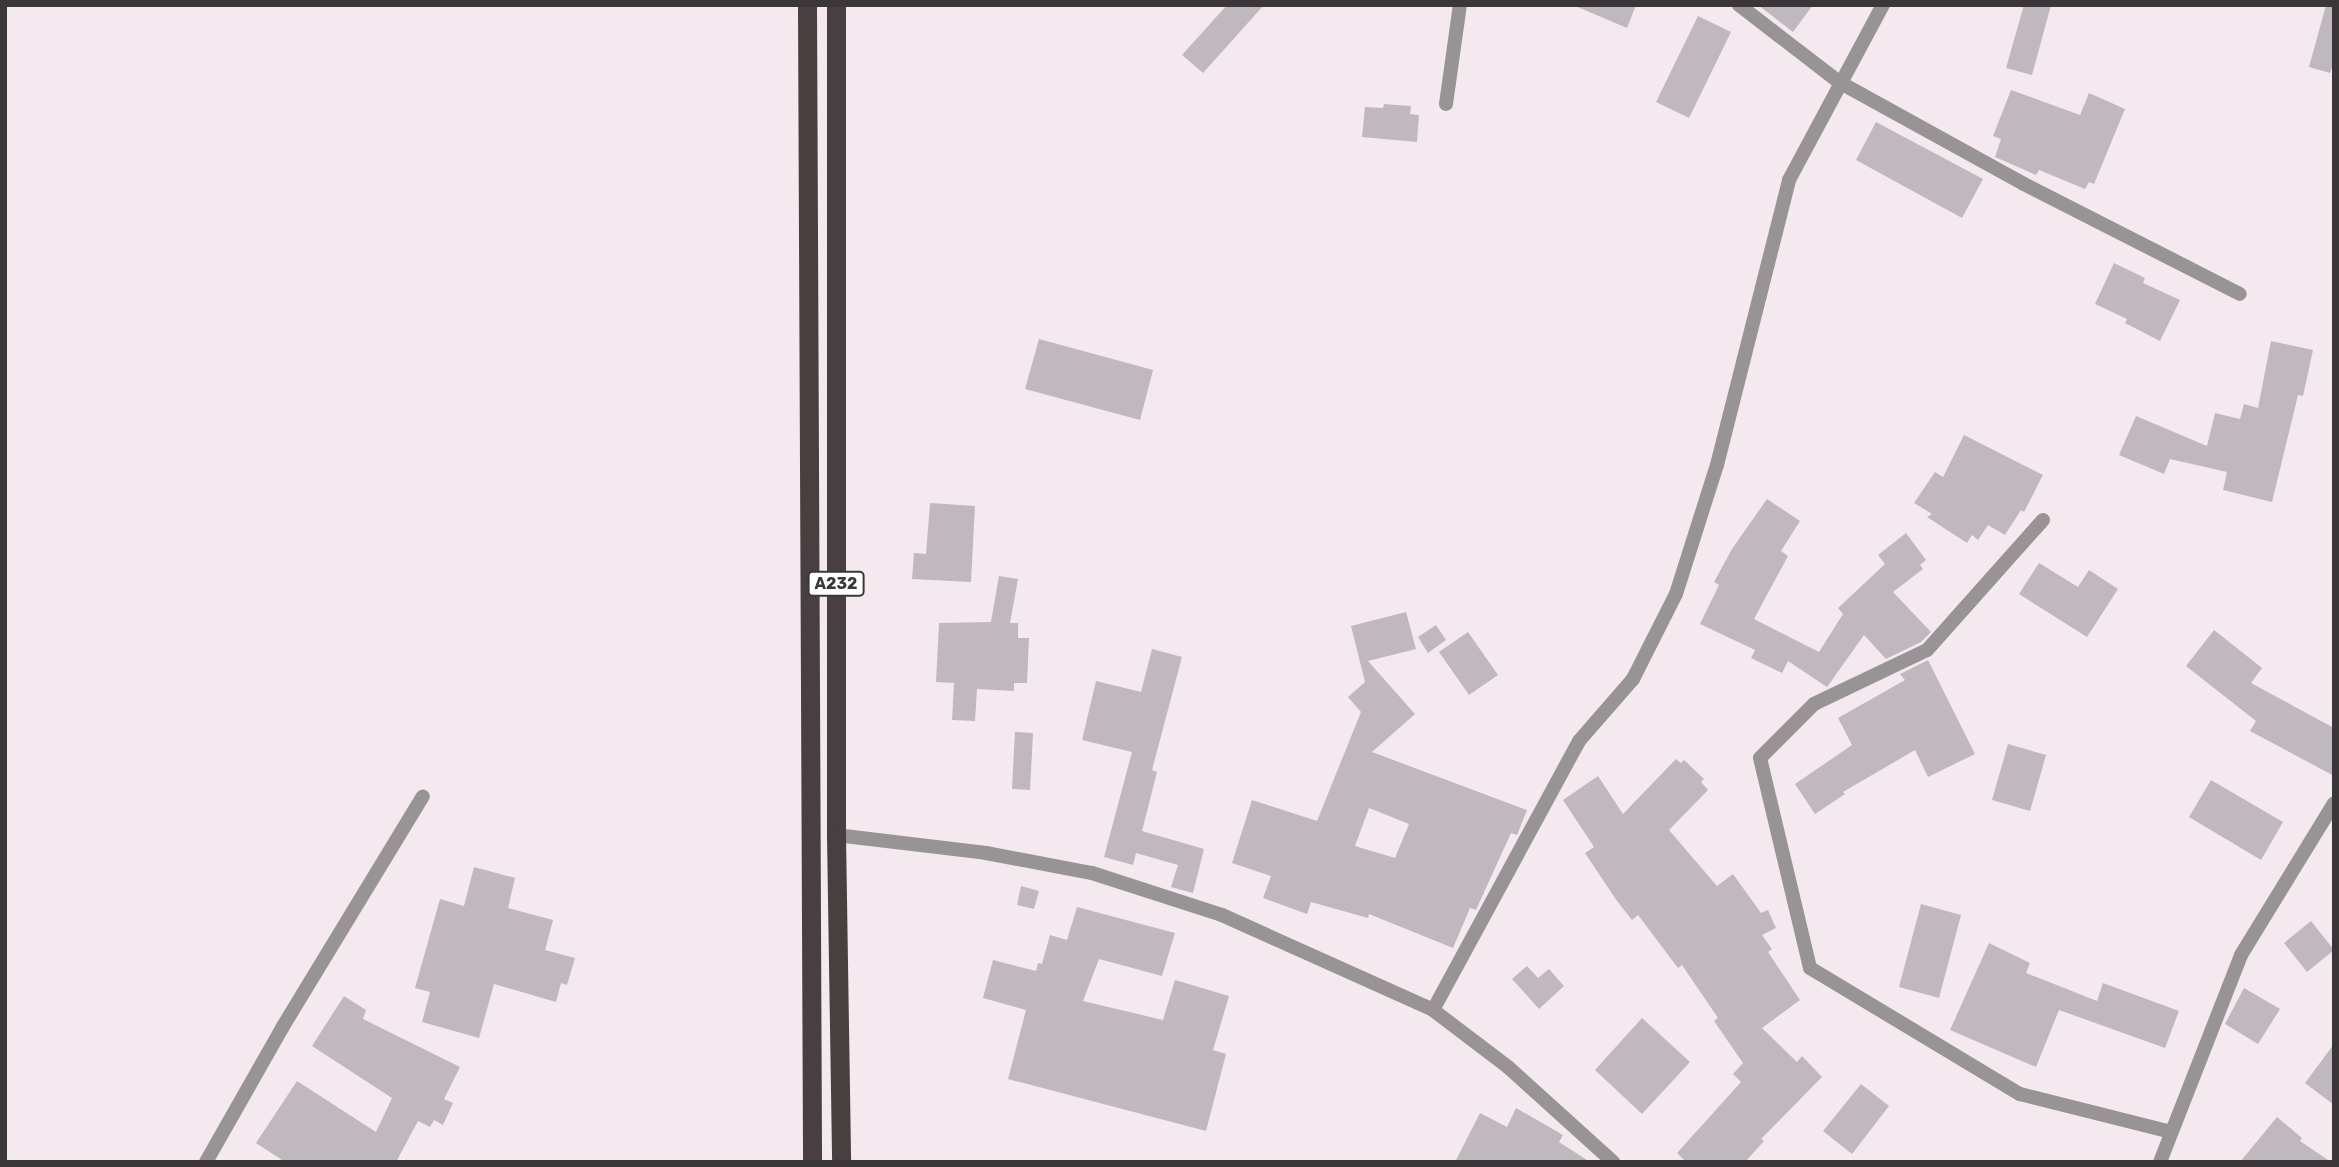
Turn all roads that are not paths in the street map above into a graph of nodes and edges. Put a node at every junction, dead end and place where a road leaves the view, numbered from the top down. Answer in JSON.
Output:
{"nodes":[{"id":1,"x":807,"y":5,"type":"edge"},
{"id":2,"x":836,"y":5,"type":"edge"},
{"id":3,"x":1460,"y":5,"type":"edge"},
{"id":4,"x":1739,"y":5,"type":"edge"},
{"id":5,"x":1883,"y":5,"type":"edge"},
{"id":6,"x":1839,"y":82,"type":"junction"},
{"id":7,"x":1446,"y":104,"type":"dead end"},
{"id":8,"x":2241,"y":294,"type":"dead end"},
{"id":9,"x":2043,"y":520,"type":"dead end"},
{"id":10,"x":423,"y":796,"type":"dead end"},
{"id":11,"x":2334,"y":803,"type":"edge"},
{"id":12,"x":836,"y":835,"type":"junction"},
{"id":13,"x":1433,"y":1010,"type":"junction"},
{"id":14,"x":2171,"y":1132,"type":"junction"},
{"id":15,"x":206,"y":1162,"type":"edge"},
{"id":16,"x":812,"y":1162,"type":"edge"},
{"id":17,"x":841,"y":1162,"type":"edge"},
{"id":18,"x":1613,"y":1162,"type":"edge"},
{"id":19,"x":2160,"y":1162,"type":"edge"}],
"edges":[{"from":1,"to":16,"type":"highway","number":"A232"},
{"from":2,"to":12,"type":"highway","number":"A232"},
{"from":3,"to":7,"type":"street"},
{"from":4,"to":6,"type":"street"},
{"from":5,"to":6,"type":"street"},
{"from":6,"to":8,"type":"street"},
{"from":6,"to":13,"type":"street"},
{"from":9,"to":14,"type":"street"},
{"from":10,"to":15,"type":"street"},
{"from":11,"to":14,"type":"street"},
{"from":12,"to":13,"type":"street"},
{"from":12,"to":17,"type":"highway","number":"A232"},
{"from":13,"to":18,"type":"street"},
{"from":14,"to":19,"type":"street"}]}
